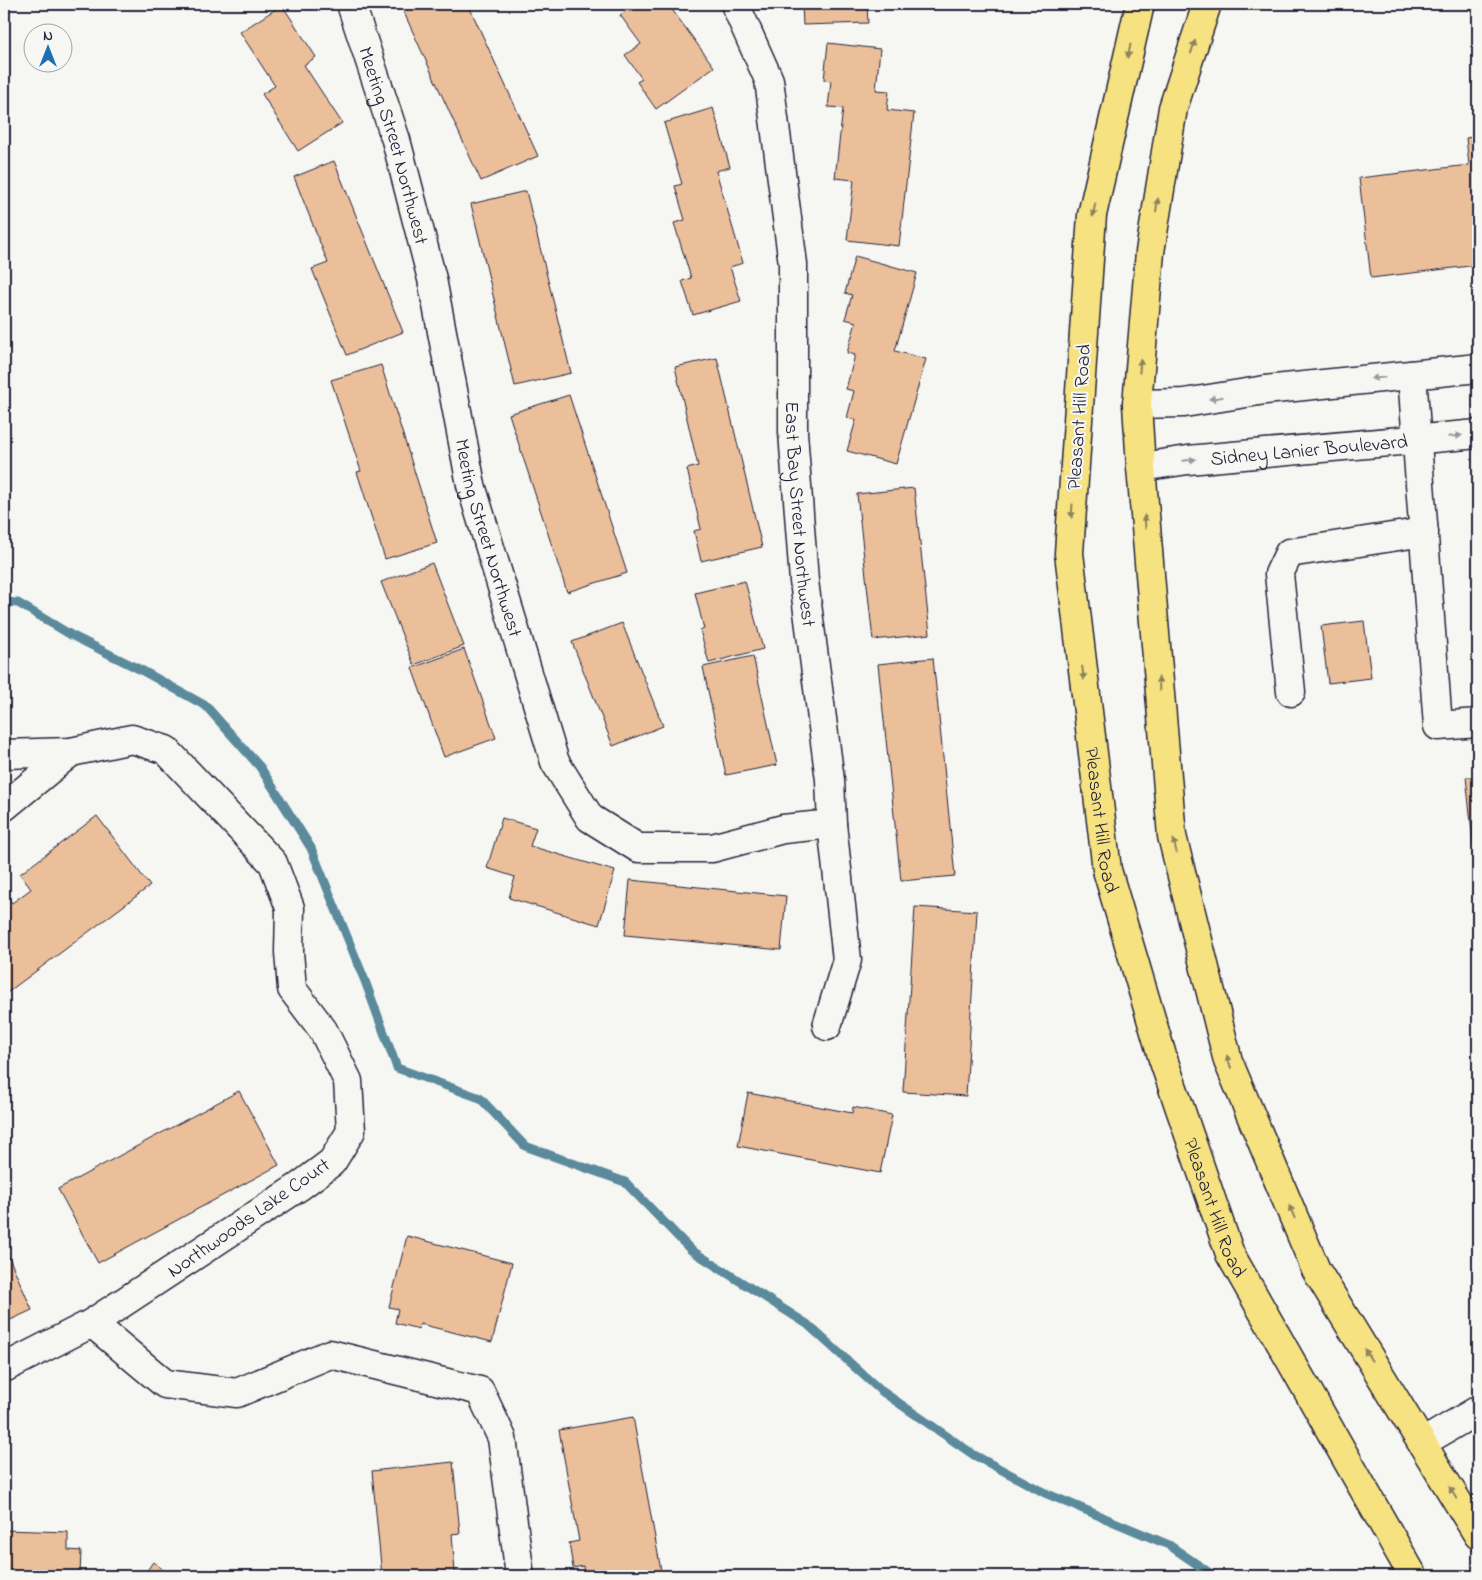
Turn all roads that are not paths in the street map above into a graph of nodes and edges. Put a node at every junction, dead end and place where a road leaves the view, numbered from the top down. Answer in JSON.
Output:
{"nodes":[{"id":1,"x":351,"y":4,"type":"edge"},
{"id":2,"x":735,"y":4,"type":"edge"},
{"id":3,"x":1140,"y":4,"type":"edge"},
{"id":4,"x":1207,"y":4,"type":"edge"},
{"id":5,"x":1478,"y":368,"type":"edge"},
{"id":6,"x":1412,"y":375,"type":"junction"},
{"id":7,"x":1137,"y":404,"type":"junction"},
{"id":8,"x":1478,"y":434,"type":"edge"},
{"id":9,"x":1417,"y":440,"type":"junction"},
{"id":10,"x":1141,"y":467,"type":"junction"},
{"id":11,"x":1424,"y":532,"type":"junction"},
{"id":12,"x":1291,"y":692,"type":"dead end"},
{"id":13,"x":1478,"y":723,"type":"edge"},
{"id":14,"x":71,"y":752,"type":"junction"},
{"id":15,"x":4,"y":754,"type":"edge"},
{"id":16,"x":4,"y":807,"type":"edge"},
{"id":17,"x":832,"y":824,"type":"junction"},
{"id":18,"x":827,"y":1026,"type":"dead end"},
{"id":19,"x":92,"y":1323,"type":"junction"},
{"id":20,"x":4,"y":1368,"type":"edge"},
{"id":21,"x":1478,"y":1410,"type":"edge"},
{"id":22,"x":1422,"y":1443,"type":"junction"},
{"id":23,"x":1478,"y":1535,"type":"edge"},
{"id":24,"x":520,"y":1576,"type":"edge"},
{"id":25,"x":1413,"y":1576,"type":"edge"}],
"edges":[{"from":1,"to":17,"type":"street","name":"Meeting Street Northwest"},
{"from":2,"to":17,"type":"street","name":"East Bay Street Northwest"},
{"from":3,"to":25,"type":"highway","name":"Pleasant Hill Road","one_way":true},
{"from":7,"to":4,"type":"highway","one_way":true},
{"from":5,"to":6,"type":"street"},
{"from":6,"to":7,"type":"street","one_way":true},
{"from":6,"to":9,"type":"street"},
{"from":7,"to":10,"type":"highway"},
{"from":9,"to":8,"type":"street","name":"Sidney Lanier Boulevard","one_way":true},
{"from":10,"to":9,"type":"street","name":"Sidney Lanier Boulevard","one_way":true},
{"from":9,"to":11,"type":"street"},
{"from":22,"to":10,"type":"highway","one_way":true},
{"from":11,"to":12,"type":"street"},
{"from":11,"to":13,"type":"street"},
{"from":14,"to":15,"type":"street","name":"Northwoods Lake Court"},
{"from":14,"to":16,"type":"street","name":"Northwoods Lake Court"},
{"from":14,"to":19,"type":"street","name":"Northwoods Lake Court"},
{"from":17,"to":18,"type":"street","name":"East Bay Street Northwest"},
{"from":19,"to":20,"type":"street","name":"Northwoods Lake Court"},
{"from":19,"to":24,"type":"street"},
{"from":21,"to":22,"type":"street"},
{"from":23,"to":22,"type":"highway","one_way":true}]}
